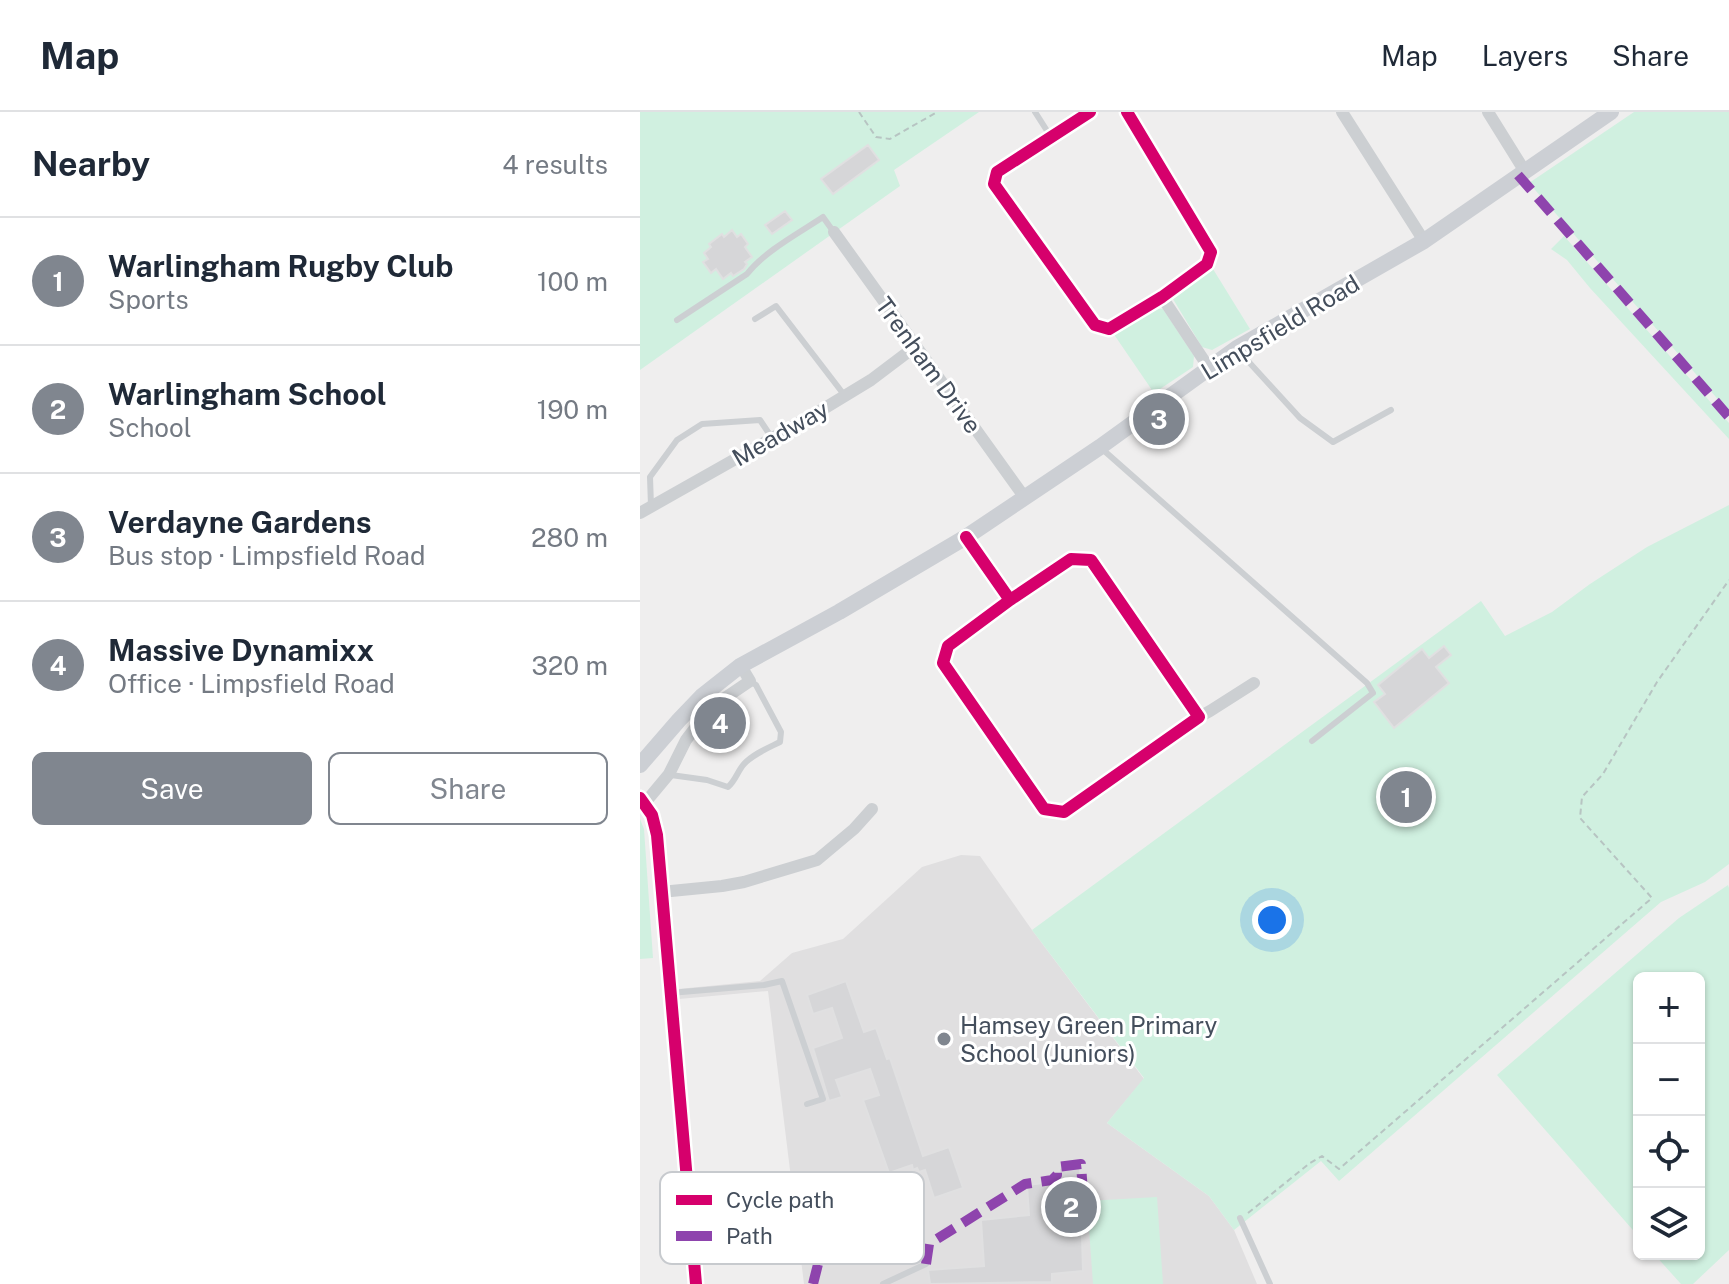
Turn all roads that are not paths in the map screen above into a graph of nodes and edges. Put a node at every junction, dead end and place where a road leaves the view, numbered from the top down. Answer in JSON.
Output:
{"nodes":[{"id":1,"x":1035,"y":112,"type":"edge"},
{"id":2,"x":1090,"y":112,"type":"edge"},
{"id":3,"x":1127,"y":112,"type":"edge"},
{"id":4,"x":1342,"y":112,"type":"edge"},
{"id":5,"x":1488,"y":112,"type":"edge"},
{"id":6,"x":1611,"y":112,"type":"edge"},
{"id":7,"x":1051,"y":137,"type":"junction"},
{"id":8,"x":1524,"y":170,"type":"junction"},
{"id":9,"x":834,"y":232,"type":"joint"},
{"id":10,"x":1424,"y":241,"type":"junction"},
{"id":11,"x":1162,"y":297,"type":"junction"},
{"id":12,"x":755,"y":319,"type":"dead end"},
{"id":13,"x":677,"y":320,"type":"dead end"},
{"id":14,"x":916,"y":346,"type":"junction"},
{"id":15,"x":1237,"y":348,"type":"junction"},
{"id":16,"x":1209,"y":368,"type":"junction"},
{"id":17,"x":845,"y":396,"type":"junction"},
{"id":18,"x":1391,"y":410,"type":"dead end"},
{"id":19,"x":772,"y":438,"type":"junction"},
{"id":20,"x":1100,"y":447,"type":"junction"},
{"id":21,"x":1025,"y":498,"type":"junction"},
{"id":22,"x":646,"y":510,"type":"edge"},
{"id":23,"x":966,"y":537,"type":"junction"},
{"id":24,"x":1010,"y":600,"type":"junction"},
{"id":25,"x":741,"y":666,"type":"junction"},
{"id":26,"x":750,"y":681,"type":"junction"},
{"id":27,"x":1254,"y":683,"type":"dead end"},
{"id":28,"x":1199,"y":717,"type":"junction"},
{"id":29,"x":1312,"y":741,"type":"dead end"},
{"id":30,"x":642,"y":758,"type":"edge"},
{"id":31,"x":669,"y":774,"type":"junction"},
{"id":32,"x":642,"y":801,"type":"edge"},
{"id":33,"x":872,"y":809,"type":"dead end"},
{"id":34,"x":661,"y":892,"type":"junction"},
{"id":35,"x":670,"y":993,"type":"junction"},
{"id":36,"x":807,"y":1104,"type":"dead end"},
{"id":37,"x":686,"y":1172,"type":"edge"},
{"id":38,"x":1240,"y":1218,"type":"road end"},
{"id":39,"x":694,"y":1264,"type":"edge"},
{"id":40,"x":926,"y":1264,"type":"dead end"},
{"id":41,"x":696,"y":1284,"type":"edge"},
{"id":42,"x":883,"y":1284,"type":"edge"},
{"id":43,"x":1270,"y":1284,"type":"edge"}],
"edges":[{"from":1,"to":7,"type":"lane"},
{"from":2,"to":7,"type":"street"},
{"from":3,"to":11,"type":"street"},
{"from":4,"to":10,"type":"street"},
{"from":5,"to":8,"type":"street"},
{"from":6,"to":8,"type":"main road","name":"Limpsfield Road"},
{"from":7,"to":11,"type":"street"},
{"from":8,"to":10,"type":"main road","name":"Limpsfield Road"},
{"from":9,"to":13,"type":"lane"},
{"from":9,"to":14,"type":"street","name":"Trenham Drive"},
{"from":10,"to":15,"type":"main road","name":"Limpsfield Road"},
{"from":11,"to":16,"type":"street"},
{"from":12,"to":17,"type":"lane"},
{"from":14,"to":17,"type":"street","name":"Meadway"},
{"from":14,"to":21,"type":"street","name":"Trenham Drive"},
{"from":15,"to":16,"type":"main road","name":"Limpsfield Road"},
{"from":15,"to":18,"type":"lane"},
{"from":16,"to":20,"type":"main road","name":"Limpsfield Road"},
{"from":17,"to":19,"type":"street","name":"Meadway"},
{"from":19,"to":22,"type":"street","name":"Meadway"},
{"from":19,"to":22,"type":"lane"},
{"from":20,"to":21,"type":"main road","name":"Limpsfield Road"},
{"from":20,"to":29,"type":"lane"},
{"from":21,"to":23,"type":"main road","name":"Limpsfield Road"},
{"from":23,"to":24,"type":"street"},
{"from":23,"to":25,"type":"main road","name":"Limpsfield Road"},
{"from":24,"to":28,"type":"street"},
{"from":24,"to":28,"type":"street"},
{"from":25,"to":26,"type":"street"},
{"from":25,"to":30,"type":"main road","name":"Limpsfield Road"},
{"from":26,"to":31,"type":"street"},
{"from":26,"to":31,"type":"lane"},
{"from":27,"to":28,"type":"street"},
{"from":31,"to":32,"type":"street"},
{"from":32,"to":34,"type":"street"},
{"from":33,"to":34,"type":"street"},
{"from":34,"to":35,"type":"street"},
{"from":35,"to":36,"type":"lane"},
{"from":35,"to":37,"type":"street"},
{"from":38,"to":43,"type":"lane"},
{"from":39,"to":41,"type":"street"},
{"from":40,"to":42,"type":"lane"}]}
